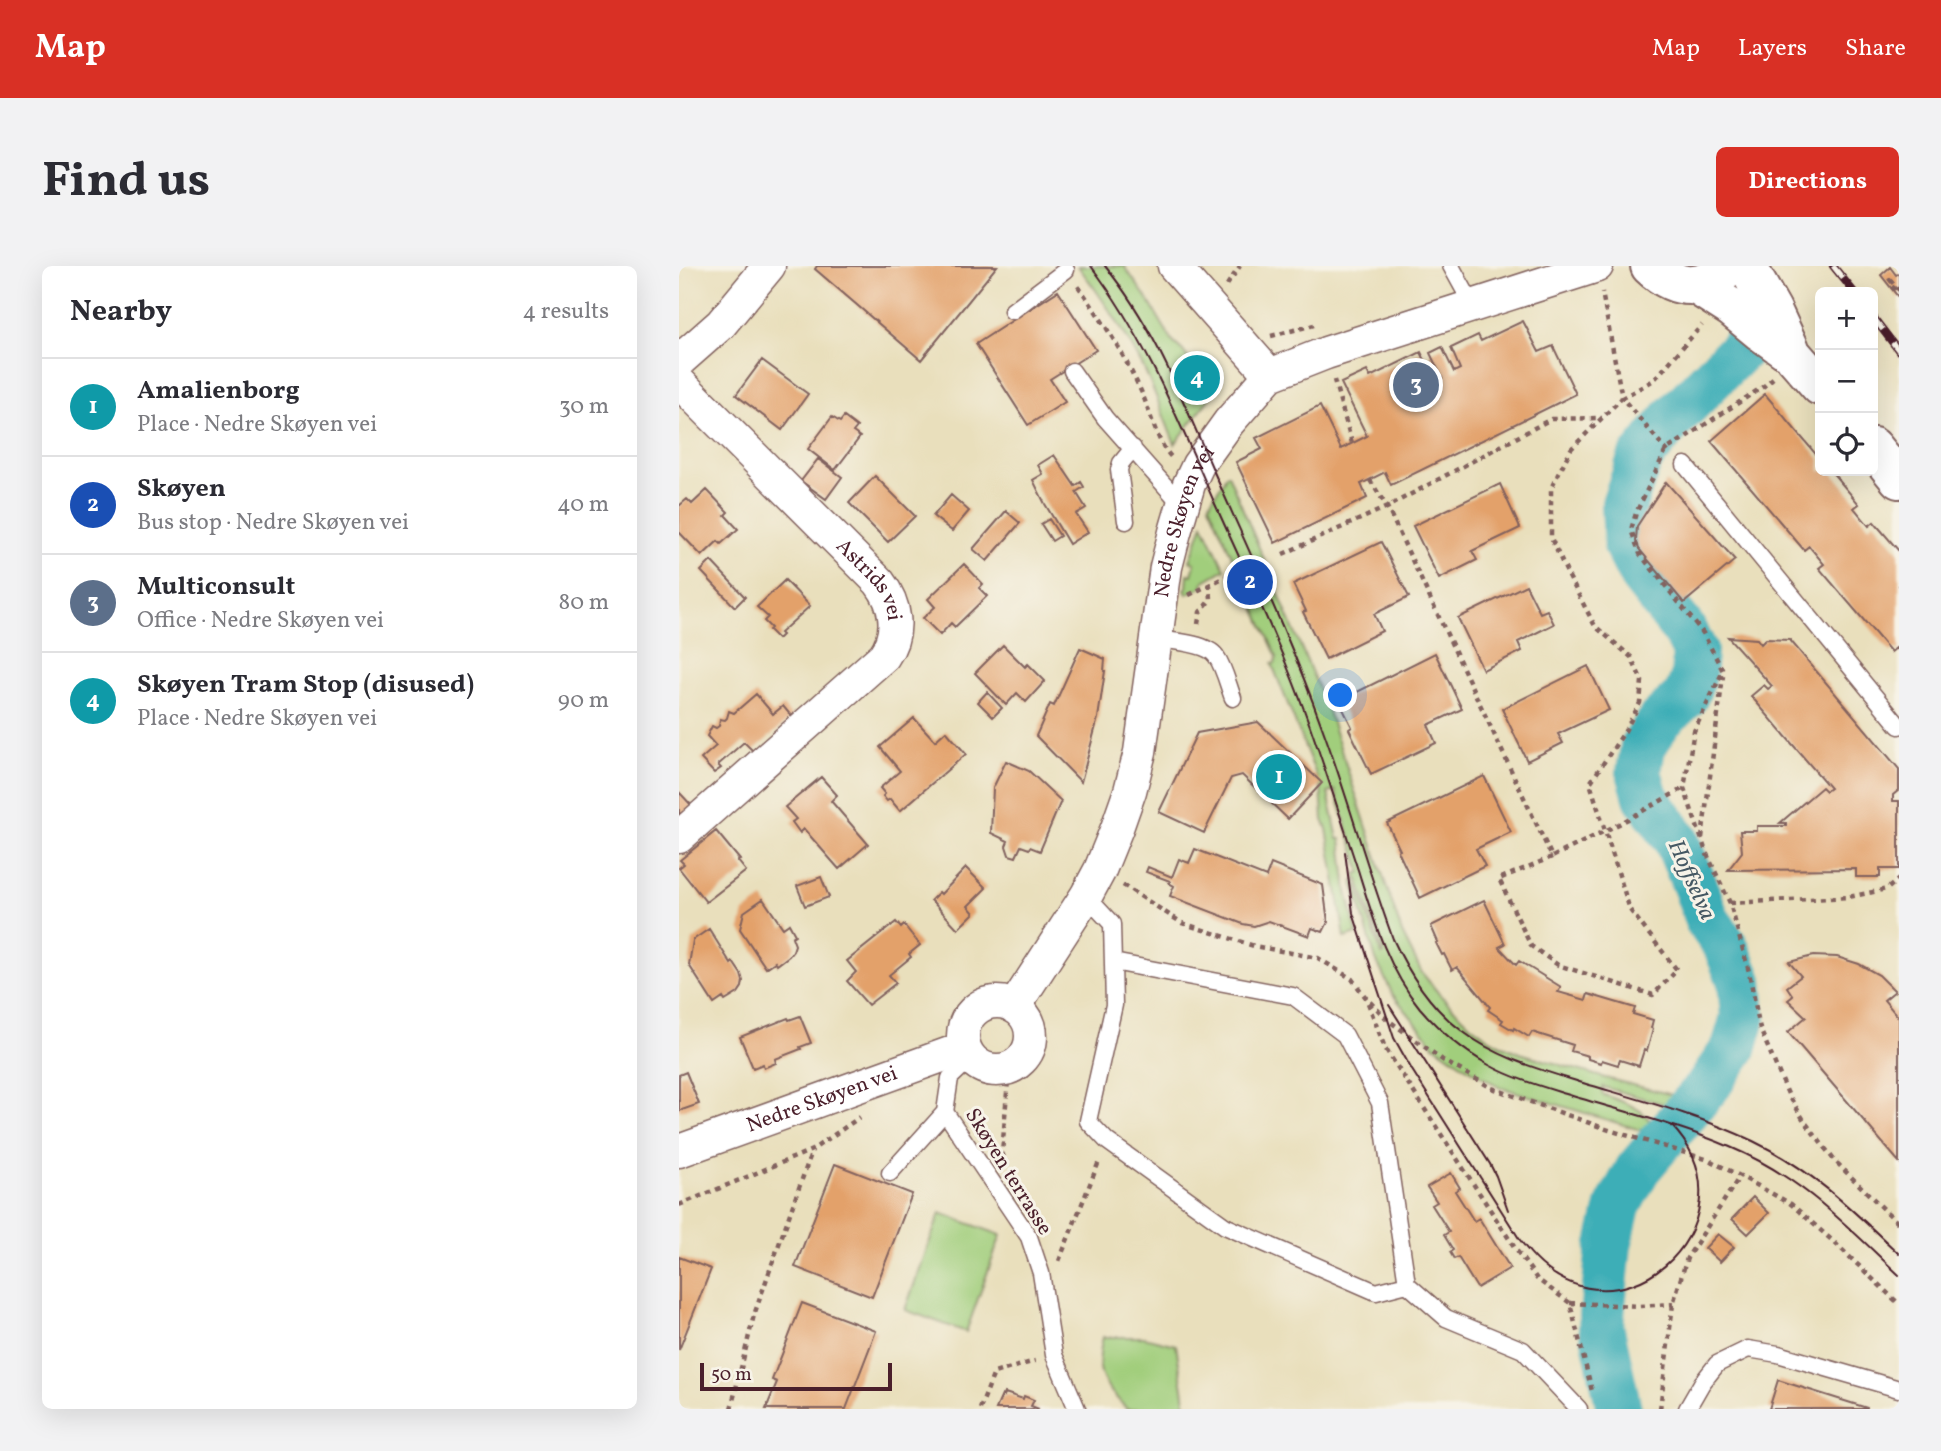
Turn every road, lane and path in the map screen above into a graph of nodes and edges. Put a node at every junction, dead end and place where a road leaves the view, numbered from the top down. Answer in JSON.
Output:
{"nodes":[{"id":1,"x":769,"y":266,"type":"edge"},
{"id":2,"x":1174,"y":266,"type":"edge"},
{"id":3,"x":1451,"y":266,"type":"edge"},
{"id":4,"x":1650,"y":266,"type":"edge"},
{"id":5,"x":1730,"y":266,"type":"edge"},
{"id":6,"x":1747,"y":266,"type":"edge"},
{"id":7,"x":1066,"y":270,"type":"joint"},
{"id":8,"x":1599,"y":279,"type":"edge"},
{"id":9,"x":1696,"y":285,"type":"junction"},
{"id":10,"x":1892,"y":290,"type":"dead end"},
{"id":11,"x":1899,"y":290,"type":"edge"},
{"id":12,"x":1473,"y":306,"type":"junction"},
{"id":13,"x":1012,"y":311,"type":"dead end"},
{"id":14,"x":1704,"y":323,"type":"dead end"},
{"id":15,"x":1326,"y":353,"type":"junction"},
{"id":16,"x":1792,"y":354,"type":"junction"},
{"id":17,"x":679,"y":361,"type":"edge"},
{"id":18,"x":1072,"y":371,"type":"dead end"},
{"id":19,"x":1270,"y":374,"type":"junction"},
{"id":20,"x":1815,"y":380,"type":"edge"},
{"id":21,"x":679,"y":382,"type":"edge"},
{"id":22,"x":1764,"y":386,"type":"dead end"},
{"id":23,"x":1622,"y":398,"type":"junction"},
{"id":24,"x":1602,"y":418,"type":"junction"},
{"id":25,"x":1352,"y":443,"type":"dead end"},
{"id":26,"x":1133,"y":448,"type":"junction"},
{"id":27,"x":1666,"y":450,"type":"junction"},
{"id":28,"x":1878,"y":453,"type":"edge"},
{"id":29,"x":1685,"y":465,"type":"dead end"},
{"id":30,"x":1899,"y":479,"type":"edge"},
{"id":31,"x":1370,"y":480,"type":"dead end"},
{"id":32,"x":1185,"y":494,"type":"junction"},
{"id":33,"x":1387,"y":507,"type":"junction"},
{"id":34,"x":1126,"y":521,"type":"dead end"},
{"id":35,"x":1283,"y":554,"type":"dead end"},
{"id":36,"x":1229,"y":575,"type":"dead end"},
{"id":37,"x":1210,"y":585,"type":"junction"},
{"id":38,"x":1163,"y":594,"type":"junction"},
{"id":39,"x":1157,"y":639,"type":"junction"},
{"id":40,"x":1200,"y":646,"type":"junction"},
{"id":41,"x":1723,"y":671,"type":"junction"},
{"id":42,"x":1233,"y":698,"type":"dead end"},
{"id":43,"x":1899,"y":726,"type":"edge"},
{"id":44,"x":1684,"y":788,"type":"junction"},
{"id":45,"x":1605,"y":831,"type":"junction"},
{"id":46,"x":679,"y":837,"type":"edge"},
{"id":47,"x":1702,"y":838,"type":"junction"},
{"id":48,"x":1552,"y":857,"type":"junction"},
{"id":49,"x":1899,"y":878,"type":"edge"},
{"id":50,"x":1093,"y":883,"type":"junction"},
{"id":51,"x":1730,"y":903,"type":"junction"},
{"id":52,"x":1113,"y":962,"type":"junction"},
{"id":53,"x":1367,"y":999,"type":"junction"},
{"id":54,"x":1014,"y":1007,"type":"junction"},
{"id":55,"x":968,"y":1053,"type":"junction"},
{"id":56,"x":945,"y":1112,"type":"junction"},
{"id":57,"x":866,"y":1113,"type":"dead end"},
{"id":58,"x":1107,"y":1142,"type":"junction"},
{"id":59,"x":679,"y":1150,"type":"edge"},
{"id":60,"x":812,"y":1150,"type":"junction"},
{"id":61,"x":890,"y":1174,"type":"dead end"},
{"id":62,"x":1741,"y":1176,"type":"junction"},
{"id":63,"x":679,"y":1205,"type":"edge"},
{"id":64,"x":1899,"y":1224,"type":"edge"},
{"id":65,"x":1059,"y":1261,"type":"dead end"},
{"id":66,"x":1407,"y":1284,"type":"junction"},
{"id":67,"x":1570,"y":1303,"type":"junction"},
{"id":68,"x":1673,"y":1304,"type":"junction"},
{"id":69,"x":1899,"y":1304,"type":"edge"},
{"id":70,"x":1054,"y":1355,"type":"junction"},
{"id":71,"x":1899,"y":1389,"type":"edge"},
{"id":72,"x":1593,"y":1396,"type":"dead end"},
{"id":73,"x":731,"y":1409,"type":"edge"},
{"id":74,"x":980,"y":1409,"type":"edge"},
{"id":75,"x":1077,"y":1409,"type":"edge"},
{"id":76,"x":1579,"y":1409,"type":"edge"},
{"id":77,"x":1660,"y":1409,"type":"edge"},
{"id":78,"x":1687,"y":1409,"type":"edge"}],
"edges":[{"from":1,"to":17,"type":"street"},
{"from":2,"to":19,"type":"street"},
{"from":3,"to":12,"type":"lane"},
{"from":4,"to":9,"type":"street"},
{"from":5,"to":9,"type":"street"},
{"from":6,"to":16,"type":"street"},
{"from":7,"to":13,"type":"lane"},
{"from":7,"to":32,"type":"path"},
{"from":8,"to":12,"type":"street","name":"Nedre Skøyen vei"},
{"from":8,"to":23,"type":"path"},
{"from":9,"to":16,"type":"street"},
{"from":10,"to":11,"type":"path"},
{"from":12,"to":15,"type":"street","name":"Nedre Skøyen vei"},
{"from":14,"to":23,"type":"path"},
{"from":15,"to":19,"type":"street","name":"Nedre Skøyen vei"},
{"from":15,"to":25,"type":"path"},
{"from":16,"to":20,"type":"street"},
{"from":18,"to":26,"type":"lane"},
{"from":19,"to":32,"type":"street","name":"Nedre Skøyen vei"},
{"from":21,"to":46,"type":"street","name":"Astrids vei"},
{"from":22,"to":27,"type":"path"},
{"from":23,"to":24,"type":"path"},
{"from":23,"to":27,"type":"path"},
{"from":24,"to":33,"type":"path"},
{"from":24,"to":45,"type":"path"},
{"from":26,"to":32,"type":"lane"},
{"from":26,"to":34,"type":"lane"},
{"from":27,"to":41,"type":"path"},
{"from":28,"to":30,"type":"street"},
{"from":29,"to":43,"type":"lane"},
{"from":31,"to":33,"type":"path"},
{"from":32,"to":38,"type":"street","name":"Nedre Skøyen vei"},
{"from":33,"to":35,"type":"path"},
{"from":33,"to":48,"type":"path"},
{"from":36,"to":37,"type":"path"},
{"from":37,"to":38,"type":"path"},
{"from":37,"to":40,"type":"path"},
{"from":38,"to":39,"type":"street","name":"Nedre Skøyen vei"},
{"from":39,"to":40,"type":"lane"},
{"from":39,"to":50,"type":"street","name":"Nedre Skøyen vei"},
{"from":40,"to":42,"type":"lane"},
{"from":41,"to":44,"type":"path"},
{"from":41,"to":47,"type":"path"},
{"from":44,"to":45,"type":"path"},
{"from":44,"to":47,"type":"path"},
{"from":45,"to":48,"type":"path"},
{"from":45,"to":48,"type":"path"},
{"from":47,"to":51,"type":"path"},
{"from":49,"to":51,"type":"path"},
{"from":50,"to":52,"type":"lane"},
{"from":50,"to":53,"type":"path"},
{"from":50,"to":54,"type":"street","name":"Nedre Skøyen vei"},
{"from":51,"to":64,"type":"path"},
{"from":52,"to":58,"type":"lane"},
{"from":52,"to":66,"type":"lane"},
{"from":53,"to":62,"type":"path"},
{"from":53,"to":67,"type":"path"},
{"from":54,"to":55,"type":"street"},
{"from":54,"to":55,"type":"street"},
{"from":55,"to":56,"type":"lane","name":"Skøyen terrasse"},
{"from":55,"to":59,"type":"street","name":"Nedre Skøyen vei"},
{"from":56,"to":61,"type":"lane"},
{"from":56,"to":70,"type":"lane","name":"Skøyen terrasse"},
{"from":57,"to":60,"type":"path"},
{"from":58,"to":65,"type":"path"},
{"from":58,"to":66,"type":"lane"},
{"from":60,"to":63,"type":"path"},
{"from":60,"to":73,"type":"path"},
{"from":62,"to":68,"type":"path"},
{"from":62,"to":69,"type":"path"},
{"from":66,"to":76,"type":"lane"},
{"from":67,"to":68,"type":"path"},
{"from":67,"to":72,"type":"path"},
{"from":68,"to":77,"type":"path"},
{"from":70,"to":74,"type":"path"},
{"from":70,"to":75,"type":"lane","name":"Skøyen terrasse"},
{"from":71,"to":78,"type":"lane"}]}
